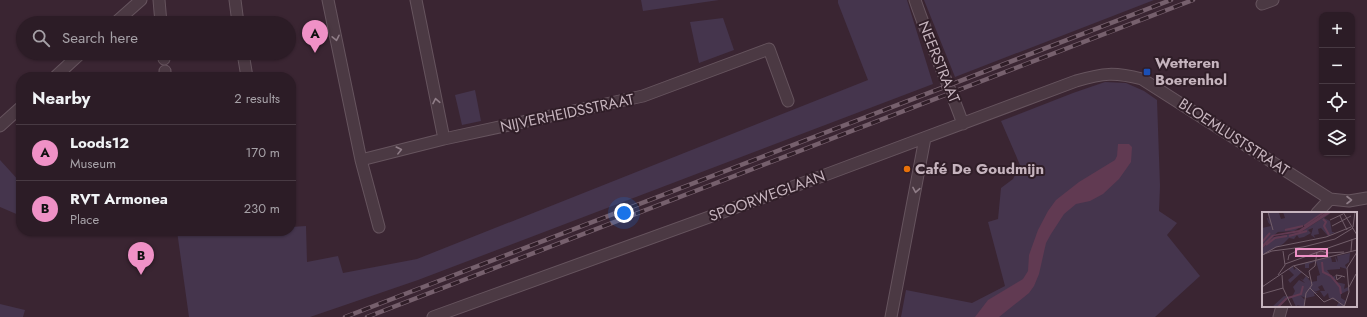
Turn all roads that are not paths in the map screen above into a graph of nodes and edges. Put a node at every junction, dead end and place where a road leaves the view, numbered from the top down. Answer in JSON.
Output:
{"nodes":[{"id":1,"x":141,"y":0,"type":"edge"},
{"id":2,"x":159,"y":0,"type":"edge"},
{"id":3,"x":235,"y":0,"type":"edge"},
{"id":4,"x":328,"y":0,"type":"edge"},
{"id":5,"x":416,"y":0,"type":"edge"},
{"id":6,"x":915,"y":0,"type":"edge"},
{"id":7,"x":1273,"y":0,"type":"edge"},
{"id":8,"x":1262,"y":4,"type":"dead end"},
{"id":9,"x":123,"y":16,"type":"edge"},
{"id":10,"x":161,"y":16,"type":"edge"},
{"id":11,"x":237,"y":16,"type":"edge"},
{"id":12,"x":73,"y":60,"type":"edge"},
{"id":13,"x":244,"y":60,"type":"edge"},
{"id":14,"x":60,"y":72,"type":"edge"},
{"id":15,"x":246,"y":72,"type":"edge"},
{"id":16,"x":1100,"y":74,"type":"joint"},
{"id":17,"x":788,"y":101,"type":"dead end"},
{"id":18,"x":16,"y":112,"type":"edge"},
{"id":19,"x":963,"y":124,"type":"junction"},
{"id":20,"x":0,"y":126,"type":"edge"},
{"id":21,"x":925,"y":138,"type":"junction"},
{"id":22,"x":444,"y":139,"type":"junction"},
{"id":23,"x":361,"y":160,"type":"junction"},
{"id":24,"x":1367,"y":198,"type":"edge"},
{"id":25,"x":1330,"y":199,"type":"junction"},
{"id":26,"x":1318,"y":212,"type":"edge"},
{"id":27,"x":379,"y":227,"type":"dead end"},
{"id":28,"x":1282,"y":307,"type":"edge"},
{"id":29,"x":433,"y":317,"type":"edge"},
{"id":30,"x":891,"y":317,"type":"edge"},
{"id":31,"x":1279,"y":317,"type":"edge"}],
"edges":[{"from":1,"to":9,"type":"street"},
{"from":2,"to":10,"type":"street"},
{"from":3,"to":11,"type":"street"},
{"from":4,"to":23,"type":"street","one_way":true},
{"from":22,"to":5,"type":"street","one_way":true},
{"from":6,"to":19,"type":"street","name":"NEERSTRAAT"},
{"from":7,"to":8,"type":"street"},
{"from":12,"to":14,"type":"street"},
{"from":13,"to":15,"type":"street"},
{"from":16,"to":19,"type":"street","name":"SPOORWEGLAAN"},
{"from":16,"to":25,"type":"street","name":"BLOEMLUSTSTRAAT"},
{"from":17,"to":22,"type":"street","name":"NIJVERHEIDSSTRAAT"},
{"from":18,"to":20,"type":"street"},
{"from":19,"to":21,"type":"street","name":"SPOORWEGLAAN"},
{"from":21,"to":29,"type":"street","name":"SPOORWEGLAAN"},
{"from":21,"to":30,"type":"street","one_way":true},
{"from":23,"to":22,"type":"street","one_way":true},
{"from":23,"to":27,"type":"street"},
{"from":25,"to":24,"type":"street","name":"BLOEMLUSTSTRAAT","one_way":true},
{"from":25,"to":26,"type":"street"},
{"from":28,"to":31,"type":"street"}]}
